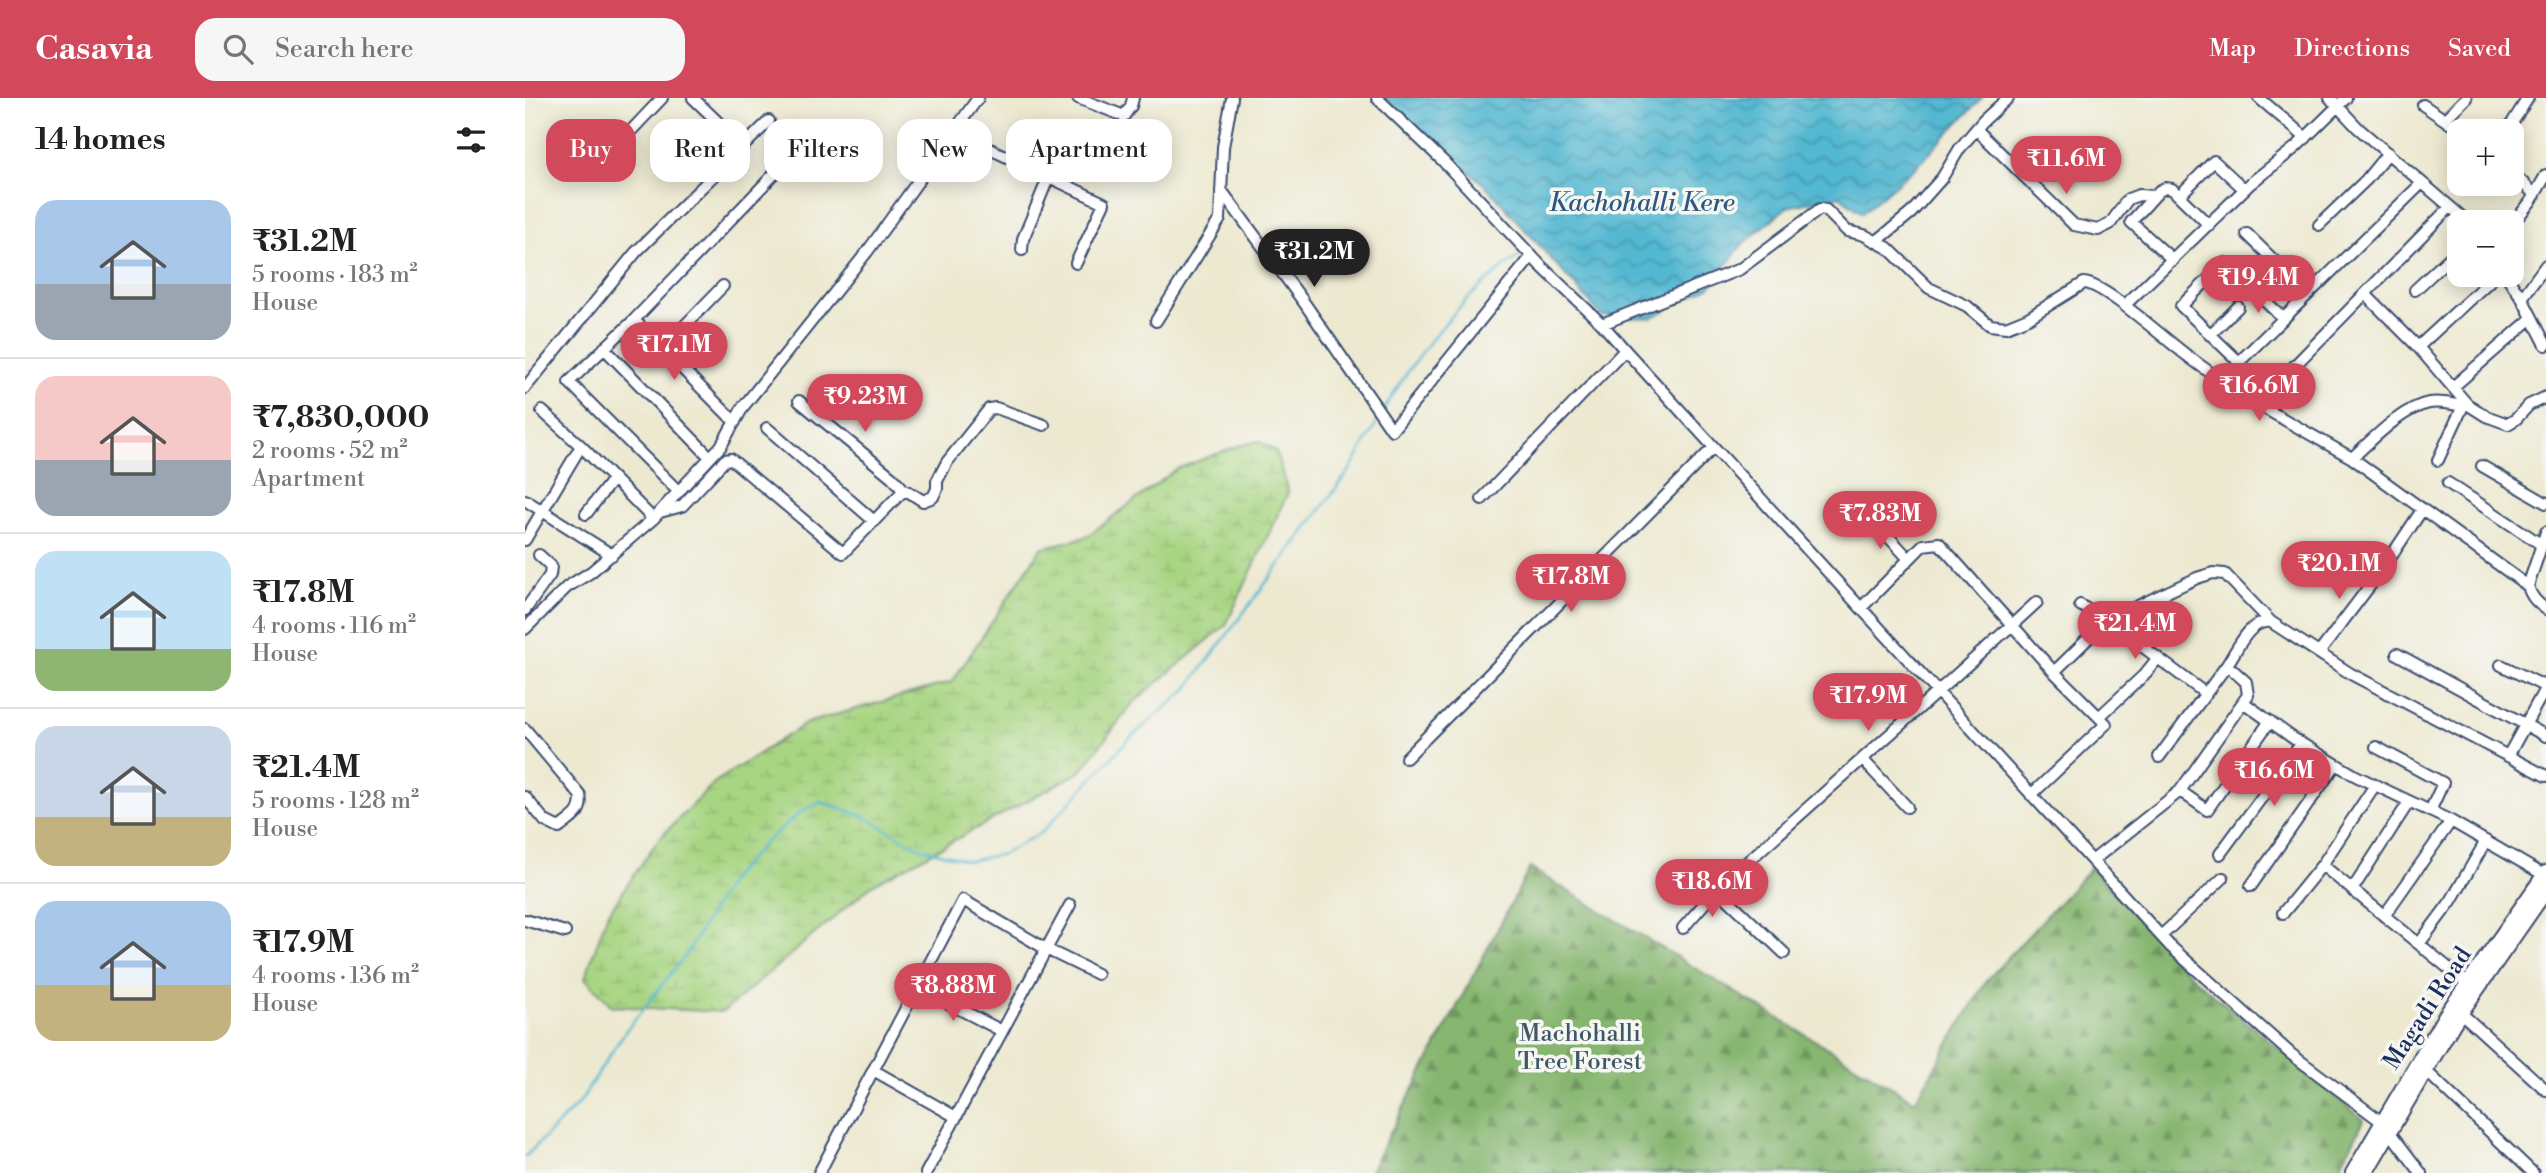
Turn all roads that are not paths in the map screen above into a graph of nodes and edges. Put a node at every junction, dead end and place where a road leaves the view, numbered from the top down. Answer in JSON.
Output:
{"nodes":[{"id":1,"x":662,"y":98,"type":"edge"},
{"id":2,"x":693,"y":98,"type":"edge"},
{"id":3,"x":978,"y":98,"type":"edge"},
{"id":4,"x":1079,"y":98,"type":"edge"},
{"id":5,"x":1133,"y":98,"type":"edge"},
{"id":6,"x":1232,"y":98,"type":"edge"},
{"id":7,"x":1377,"y":98,"type":"edge"},
{"id":8,"x":2008,"y":98,"type":"edge"},
{"id":9,"x":2259,"y":98,"type":"edge"},
{"id":10,"x":2466,"y":98,"type":"edge"},
{"id":11,"x":2528,"y":98,"type":"edge"},
{"id":12,"x":2338,"y":101,"type":"edge"},
{"id":13,"x":2423,"y":105,"type":"dead end"},
{"id":14,"x":715,"y":119,"type":"edge"},
{"id":15,"x":963,"y":119,"type":"edge"},
{"id":16,"x":2445,"y":119,"type":"joint"},
{"id":17,"x":2515,"y":119,"type":"edge"},
{"id":18,"x":636,"y":125,"type":"edge"},
{"id":19,"x":764,"y":126,"type":"edge"},
{"id":20,"x":1976,"y":130,"type":"junction"},
{"id":21,"x":2306,"y":138,"type":"junction"},
{"id":22,"x":750,"y":139,"type":"edge"},
{"id":23,"x":2388,"y":153,"type":"junction"},
{"id":24,"x":2546,"y":176,"type":"edge"},
{"id":25,"x":707,"y":182,"type":"edge"},
{"id":26,"x":767,"y":182,"type":"edge"},
{"id":27,"x":917,"y":182,"type":"edge"},
{"id":28,"x":1047,"y":182,"type":"edge"},
{"id":29,"x":1061,"y":182,"type":"edge"},
{"id":30,"x":2421,"y":183,"type":"junction"},
{"id":31,"x":2524,"y":184,"type":"edge"},
{"id":32,"x":2244,"y":189,"type":"junction"},
{"id":33,"x":1221,"y":190,"type":"junction"},
{"id":34,"x":2535,"y":195,"type":"junction"},
{"id":35,"x":2154,"y":196,"type":"junction"},
{"id":36,"x":2179,"y":196,"type":"junction"},
{"id":37,"x":2450,"y":207,"type":"junction"},
{"id":38,"x":2453,"y":210,"type":"edge"},
{"id":39,"x":2523,"y":210,"type":"edge"},
{"id":40,"x":2209,"y":225,"type":"junction"},
{"id":41,"x":2319,"y":225,"type":"dead end"},
{"id":42,"x":2247,"y":234,"type":"dead end"},
{"id":43,"x":1877,"y":241,"type":"junction"},
{"id":44,"x":1022,"y":250,"type":"dead end"},
{"id":45,"x":1532,"y":256,"type":"junction"},
{"id":46,"x":2173,"y":260,"type":"junction"},
{"id":47,"x":2447,"y":260,"type":"edge"},
{"id":48,"x":1076,"y":263,"type":"dead end"},
{"id":49,"x":2546,"y":265,"type":"edge"},
{"id":50,"x":723,"y":286,"type":"dead end"},
{"id":51,"x":2483,"y":287,"type":"edge"},
{"id":52,"x":2514,"y":287,"type":"edge"},
{"id":53,"x":2415,"y":289,"type":"dead end"},
{"id":54,"x":2308,"y":294,"type":"junction"},
{"id":55,"x":2365,"y":294,"type":"junction"},
{"id":56,"x":2522,"y":298,"type":"junction"},
{"id":57,"x":2125,"y":305,"type":"junction"},
{"id":58,"x":2238,"y":307,"type":"dead end"},
{"id":59,"x":2283,"y":318,"type":"junction"},
{"id":60,"x":2532,"y":318,"type":"junction"},
{"id":61,"x":634,"y":320,"type":"junction"},
{"id":62,"x":1156,"y":321,"type":"dead end"},
{"id":63,"x":1602,"y":324,"type":"junction"},
{"id":64,"x":2210,"y":335,"type":"junction"},
{"id":65,"x":2546,"y":345,"type":"edge"},
{"id":66,"x":2418,"y":347,"type":"junction"},
{"id":67,"x":604,"y":348,"type":"junction"},
{"id":68,"x":663,"y":348,"type":"junction"},
{"id":69,"x":1625,"y":350,"type":"junction"},
{"id":70,"x":2239,"y":362,"type":"junction"},
{"id":71,"x":2229,"y":385,"type":"junction"},
{"id":72,"x":2452,"y":387,"type":"junction"},
{"id":73,"x":525,"y":388,"type":"edge"},
{"id":74,"x":2546,"y":397,"type":"edge"},
{"id":75,"x":799,"y":401,"type":"dead end"},
{"id":76,"x":2257,"y":404,"type":"junction"},
{"id":77,"x":2465,"y":405,"type":"junction"},
{"id":78,"x":542,"y":411,"type":"dead end"},
{"id":79,"x":735,"y":422,"type":"junction"},
{"id":80,"x":1044,"y":425,"type":"dead end"},
{"id":81,"x":767,"y":428,"type":"dead end"},
{"id":82,"x":581,"y":446,"type":"junction"},
{"id":83,"x":1714,"y":447,"type":"junction"},
{"id":84,"x":709,"y":456,"type":"junction"},
{"id":85,"x":2352,"y":458,"type":"junction"},
{"id":86,"x":2438,"y":460,"type":"dead end"},
{"id":87,"x":2482,"y":466,"type":"dead end"},
{"id":88,"x":614,"y":479,"type":"junction"},
{"id":89,"x":2448,"y":483,"type":"dead end"},
{"id":90,"x":680,"y":492,"type":"junction"},
{"id":91,"x":906,"y":492,"type":"junction"},
{"id":92,"x":525,"y":499,"type":"edge"},
{"id":93,"x":1482,"y":499,"type":"dead end"},
{"id":94,"x":2546,"y":503,"type":"edge"},
{"id":95,"x":2422,"y":510,"type":"junction"},
{"id":96,"x":543,"y":512,"type":"junction"},
{"id":97,"x":586,"y":514,"type":"dead end"},
{"id":98,"x":656,"y":516,"type":"junction"},
{"id":99,"x":874,"y":521,"type":"junction"},
{"id":100,"x":1875,"y":522,"type":"dead end"},
{"id":101,"x":2546,"y":532,"type":"edge"},
{"id":102,"x":525,"y":540,"type":"edge"},
{"id":103,"x":2542,"y":545,"type":"junction"},
{"id":104,"x":539,"y":555,"type":"dead end"},
{"id":105,"x":613,"y":555,"type":"junction"},
{"id":106,"x":1909,"y":559,"type":"junction"},
{"id":107,"x":2528,"y":586,"type":"junction"},
{"id":108,"x":2037,"y":602,"type":"dead end"},
{"id":109,"x":2080,"y":605,"type":"dead end"},
{"id":110,"x":1861,"y":608,"type":"junction"},
{"id":111,"x":2546,"y":609,"type":"edge"},
{"id":112,"x":525,"y":610,"type":"edge"},
{"id":113,"x":2106,"y":621,"type":"junction"},
{"id":114,"x":2271,"y":622,"type":"junction"},
{"id":115,"x":2012,"y":625,"type":"junction"},
{"id":116,"x":525,"y":629,"type":"edge"},
{"id":117,"x":2319,"y":653,"type":"junction"},
{"id":118,"x":2397,"y":654,"type":"dead end"},
{"id":119,"x":2158,"y":658,"type":"junction"},
{"id":120,"x":2227,"y":665,"type":"junction"},
{"id":121,"x":2501,"y":665,"type":"dead end"},
{"id":122,"x":2055,"y":671,"type":"junction"},
{"id":123,"x":2546,"y":687,"type":"edge"},
{"id":124,"x":1937,"y":692,"type":"junction"},
{"id":125,"x":2206,"y":694,"type":"junction"},
{"id":126,"x":2243,"y":702,"type":"junction"},
{"id":127,"x":2099,"y":717,"type":"junction"},
{"id":128,"x":2270,"y":722,"type":"junction"},
{"id":129,"x":2525,"y":725,"type":"junction"},
{"id":130,"x":525,"y":729,"type":"edge"},
{"id":131,"x":2546,"y":736,"type":"edge"},
{"id":132,"x":2301,"y":744,"type":"junction"},
{"id":133,"x":2376,"y":747,"type":"dead end"},
{"id":134,"x":2508,"y":756,"type":"junction"},
{"id":135,"x":2159,"y":757,"type":"dead end"},
{"id":136,"x":1406,"y":758,"type":"dead end"},
{"id":137,"x":1862,"y":759,"type":"junction"},
{"id":138,"x":2336,"y":764,"type":"junction"},
{"id":139,"x":2546,"y":776,"type":"edge"},
{"id":140,"x":2375,"y":785,"type":"junction"},
{"id":141,"x":2180,"y":791,"type":"junction"},
{"id":142,"x":2031,"y":795,"type":"junction"},
{"id":143,"x":525,"y":797,"type":"edge"},
{"id":144,"x":2409,"y":802,"type":"junction"},
{"id":145,"x":1907,"y":807,"type":"dead end"},
{"id":146,"x":2430,"y":811,"type":"junction"},
{"id":147,"x":2451,"y":821,"type":"junction"},
{"id":148,"x":2486,"y":841,"type":"junction"},
{"id":149,"x":2221,"y":854,"type":"dead end"},
{"id":150,"x":2092,"y":861,"type":"junction"},
{"id":151,"x":2322,"y":866,"type":"junction"},
{"id":152,"x":2223,"y":878,"type":"dead end"},
{"id":153,"x":2546,"y":879,"type":"edge"},
{"id":154,"x":2251,"y":886,"type":"dead end"},
{"id":155,"x":1717,"y":889,"type":"junction"},
{"id":156,"x":2352,"y":890,"type":"junction"},
{"id":157,"x":1070,"y":905,"type":"dead end"},
{"id":158,"x":2283,"y":913,"type":"dead end"},
{"id":159,"x":2384,"y":916,"type":"junction"},
{"id":160,"x":525,"y":920,"type":"edge"},
{"id":161,"x":1683,"y":928,"type":"dead end"},
{"id":162,"x":565,"y":932,"type":"dead end"},
{"id":163,"x":2161,"y":936,"type":"junction"},
{"id":164,"x":2419,"y":944,"type":"junction"},
{"id":165,"x":1046,"y":949,"type":"junction"},
{"id":166,"x":1784,"y":953,"type":"dead end"},
{"id":167,"x":1097,"y":974,"type":"dead end"},
{"id":168,"x":2468,"y":984,"type":"junction"},
{"id":169,"x":917,"y":987,"type":"junction"},
{"id":170,"x":2461,"y":1012,"type":"junction"},
{"id":171,"x":1002,"y":1031,"type":"junction"},
{"id":172,"x":873,"y":1070,"type":"junction"},
{"id":173,"x":2425,"y":1070,"type":"junction"},
{"id":174,"x":2546,"y":1090,"type":"edge"},
{"id":175,"x":956,"y":1118,"type":"junction"},
{"id":176,"x":2385,"y":1126,"type":"junction"},
{"id":177,"x":819,"y":1173,"type":"edge"},
{"id":178,"x":926,"y":1173,"type":"edge"},
{"id":179,"x":2353,"y":1173,"type":"edge"},
{"id":180,"x":2365,"y":1173,"type":"edge"},
{"id":181,"x":2421,"y":1173,"type":"edge"},
{"id":182,"x":2533,"y":1173,"type":"edge"}],
"edges":[{"from":1,"to":18,"type":"street"},
{"from":2,"to":14,"type":"street"},
{"from":3,"to":15,"type":"street"},
{"from":4,"to":5,"type":"street"},
{"from":6,"to":33,"type":"street"},
{"from":7,"to":45,"type":"street"},
{"from":8,"to":20,"type":"street"},
{"from":9,"to":21,"type":"street"},
{"from":10,"to":16,"type":"street"},
{"from":11,"to":17,"type":"street"},
{"from":12,"to":21,"type":"street"},
{"from":12,"to":23,"type":"street"},
{"from":13,"to":16,"type":"street"},
{"from":19,"to":22,"type":"street"},
{"from":20,"to":35,"type":"street"},
{"from":20,"to":43,"type":"street"},
{"from":21,"to":32,"type":"street"},
{"from":23,"to":30,"type":"street"},
{"from":23,"to":41,"type":"street"},
{"from":24,"to":34,"type":"street"},
{"from":25,"to":73,"type":"street"},
{"from":26,"to":61,"type":"street"},
{"from":27,"to":79,"type":"street"},
{"from":28,"to":44,"type":"street"},
{"from":29,"to":48,"type":"street"},
{"from":30,"to":37,"type":"street"},
{"from":30,"to":54,"type":"street"},
{"from":31,"to":34,"type":"street"},
{"from":32,"to":36,"type":"street"},
{"from":32,"to":40,"type":"street"},
{"from":33,"to":45,"type":"street"},
{"from":33,"to":62,"type":"street"},
{"from":34,"to":39,"type":"street"},
{"from":35,"to":36,"type":"street"},
{"from":35,"to":46,"type":"street"},
{"from":36,"to":40,"type":"street"},
{"from":37,"to":38,"type":"street"},
{"from":37,"to":55,"type":"street"},
{"from":40,"to":46,"type":"street"},
{"from":42,"to":54,"type":"street"},
{"from":43,"to":57,"type":"street"},
{"from":43,"to":63,"type":"street"},
{"from":45,"to":63,"type":"street"},
{"from":46,"to":57,"type":"street"},
{"from":47,"to":53,"type":"street"},
{"from":49,"to":56,"type":"street"},
{"from":50,"to":68,"type":"street"},
{"from":51,"to":66,"type":"street"},
{"from":52,"to":56,"type":"street"},
{"from":54,"to":59,"type":"street"},
{"from":55,"to":66,"type":"street"},
{"from":55,"to":76,"type":"street"},
{"from":56,"to":60,"type":"street"},
{"from":57,"to":71,"type":"street"},
{"from":58,"to":64,"type":"street"},
{"from":59,"to":64,"type":"street"},
{"from":59,"to":70,"type":"street"},
{"from":60,"to":65,"type":"street"},
{"from":60,"to":72,"type":"street"},
{"from":61,"to":67,"type":"street"},
{"from":61,"to":68,"type":"street"},
{"from":63,"to":69,"type":"street"},
{"from":64,"to":70,"type":"street"},
{"from":66,"to":72,"type":"street"},
{"from":67,"to":84,"type":"street"},
{"from":67,"to":90,"type":"street"},
{"from":68,"to":79,"type":"street"},
{"from":69,"to":83,"type":"street"},
{"from":69,"to":93,"type":"street"},
{"from":70,"to":71,"type":"street"},
{"from":71,"to":76,"type":"street"},
{"from":72,"to":77,"type":"street"},
{"from":74,"to":77,"type":"street"},
{"from":75,"to":91,"type":"street"},
{"from":76,"to":85,"type":"street"},
{"from":77,"to":85,"type":"street"},
{"from":77,"to":86,"type":"street"},
{"from":78,"to":82,"type":"street"},
{"from":79,"to":84,"type":"street"},
{"from":80,"to":91,"type":"street"},
{"from":81,"to":99,"type":"street"},
{"from":82,"to":88,"type":"street"},
{"from":82,"to":96,"type":"street"},
{"from":83,"to":110,"type":"street"},
{"from":83,"to":136,"type":"street"},
{"from":84,"to":90,"type":"street"},
{"from":85,"to":95,"type":"street"},
{"from":87,"to":94,"type":"street"},
{"from":88,"to":97,"type":"street"},
{"from":88,"to":98,"type":"street"},
{"from":89,"to":103,"type":"street"},
{"from":90,"to":98,"type":"street"},
{"from":91,"to":99,"type":"street"},
{"from":92,"to":96,"type":"street"},
{"from":95,"to":107,"type":"street"},
{"from":95,"to":117,"type":"street"},
{"from":96,"to":102,"type":"street"},
{"from":96,"to":105,"type":"street"},
{"from":98,"to":99,"type":"street"},
{"from":98,"to":105,"type":"street"},
{"from":100,"to":106,"type":"street"},
{"from":101,"to":103,"type":"street"},
{"from":103,"to":107,"type":"street"},
{"from":104,"to":112,"type":"street"},
{"from":105,"to":116,"type":"street"},
{"from":106,"to":110,"type":"street"},
{"from":106,"to":115,"type":"street"},
{"from":107,"to":111,"type":"street"},
{"from":108,"to":115,"type":"street"},
{"from":109,"to":113,"type":"street"},
{"from":110,"to":124,"type":"street"},
{"from":113,"to":114,"type":"street"},
{"from":113,"to":119,"type":"street"},
{"from":113,"to":122,"type":"street"},
{"from":114,"to":117,"type":"street"},
{"from":114,"to":120,"type":"street"},
{"from":115,"to":122,"type":"street"},
{"from":115,"to":124,"type":"street"},
{"from":117,"to":134,"type":"street"},
{"from":118,"to":129,"type":"street"},
{"from":119,"to":125,"type":"street"},
{"from":119,"to":127,"type":"street"},
{"from":120,"to":125,"type":"street"},
{"from":120,"to":126,"type":"street"},
{"from":121,"to":123,"type":"street"},
{"from":122,"to":127,"type":"street"},
{"from":123,"to":129,"type":"street"},
{"from":124,"to":137,"type":"street"},
{"from":124,"to":142,"type":"street"},
{"from":125,"to":135,"type":"street"},
{"from":126,"to":128,"type":"street"},
{"from":126,"to":141,"type":"street"},
{"from":127,"to":142,"type":"street"},
{"from":128,"to":132,"type":"street"},
{"from":128,"to":141,"type":"street"},
{"from":129,"to":131,"type":"street"},
{"from":129,"to":134,"type":"street"},
{"from":130,"to":143,"type":"street"},
{"from":132,"to":138,"type":"street"},
{"from":132,"to":149,"type":"street"},
{"from":133,"to":146,"type":"street"},
{"from":134,"to":139,"type":"street"},
{"from":137,"to":145,"type":"street"},
{"from":137,"to":155,"type":"street"},
{"from":138,"to":140,"type":"street"},
{"from":138,"to":154,"type":"street"},
{"from":140,"to":144,"type":"street"},
{"from":140,"to":151,"type":"street"},
{"from":141,"to":150,"type":"street"},
{"from":142,"to":150,"type":"street"},
{"from":144,"to":146,"type":"street"},
{"from":144,"to":156,"type":"street"},
{"from":146,"to":147,"type":"street"},
{"from":147,"to":148,"type":"street"},
{"from":147,"to":159,"type":"street"},
{"from":148,"to":153,"type":"street"},
{"from":148,"to":164,"type":"street"},
{"from":150,"to":163,"type":"street"},
{"from":151,"to":156,"type":"street"},
{"from":151,"to":158,"type":"street"},
{"from":152,"to":163,"type":"street"},
{"from":153,"to":168,"type":"main road","name":"Magadi Road"},
{"from":153,"to":170,"type":"main road","name":"Magadi Road"},
{"from":155,"to":161,"type":"street"},
{"from":155,"to":166,"type":"street"},
{"from":156,"to":159,"type":"street"},
{"from":157,"to":165,"type":"street"},
{"from":159,"to":164,"type":"street"},
{"from":160,"to":162,"type":"street"},
{"from":163,"to":176,"type":"street"},
{"from":164,"to":168,"type":"street"},
{"from":165,"to":167,"type":"street"},
{"from":165,"to":169,"type":"street"},
{"from":165,"to":171,"type":"street"},
{"from":168,"to":176,"type":"main road","name":"Magadi Road"},
{"from":169,"to":171,"type":"street"},
{"from":169,"to":172,"type":"street"},
{"from":170,"to":173,"type":"main road","name":"Magadi Road"},
{"from":170,"to":174,"type":"street"},
{"from":171,"to":175,"type":"street"},
{"from":172,"to":175,"type":"street"},
{"from":172,"to":177,"type":"street"},
{"from":173,"to":176,"type":"main road","name":"Magadi Road"},
{"from":173,"to":182,"type":"street"},
{"from":175,"to":178,"type":"street"},
{"from":176,"to":179,"type":"main road","name":"Magadi Road"},
{"from":176,"to":180,"type":"main road","name":"Magadi Road"},
{"from":176,"to":181,"type":"street"}]}
